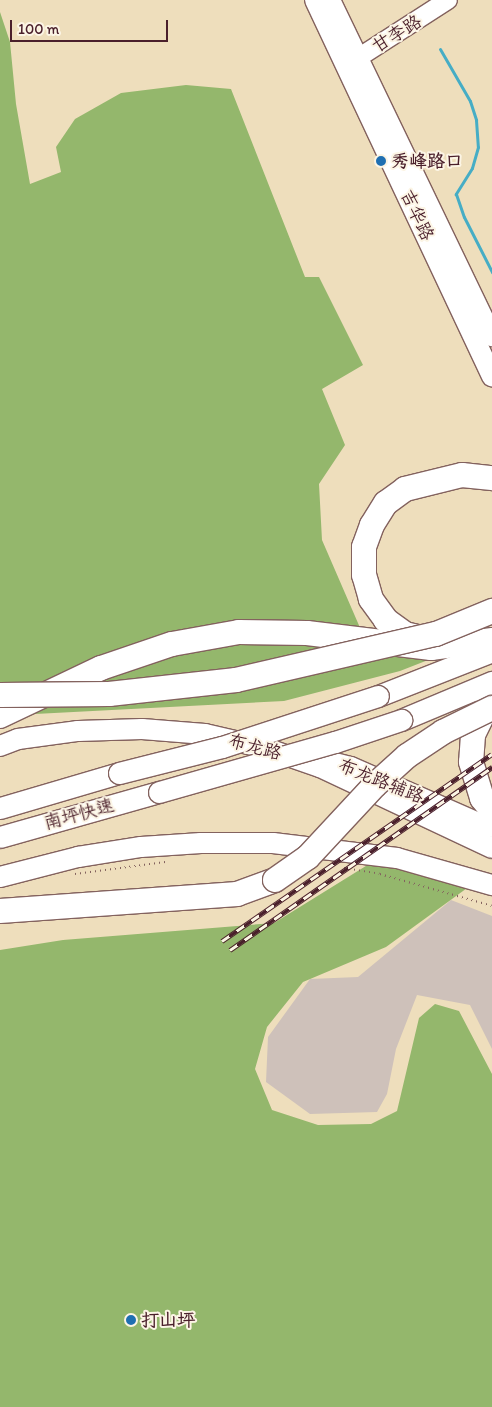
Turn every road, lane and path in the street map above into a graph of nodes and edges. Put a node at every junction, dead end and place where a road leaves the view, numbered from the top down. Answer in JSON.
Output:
{"nodes":[{"id":1,"x":315,"y":0,"type":"edge"},
{"id":2,"x":330,"y":0,"type":"edge"},
{"id":3,"x":448,"y":0,"type":"edge"},
{"id":4,"x":352,"y":62,"type":"junction"},
{"id":5,"x":492,"y":336,"type":"edge"},
{"id":6,"x":492,"y":376,"type":"edge"},
{"id":7,"x":492,"y":478,"type":"edge"},
{"id":8,"x":492,"y":611,"type":"edge"},
{"id":9,"x":492,"y":640,"type":"edge"},
{"id":10,"x":462,"y":642,"type":"junction"},
{"id":11,"x":492,"y":651,"type":"edge"},
{"id":12,"x":492,"y":682,"type":"edge"},
{"id":13,"x":0,"y":695,"type":"edge"},
{"id":14,"x":492,"y":698,"type":"edge"},
{"id":15,"x":492,"y":708,"type":"edge"},
{"id":16,"x":0,"y":716,"type":"edge"},
{"id":17,"x":0,"y":746,"type":"edge"},
{"id":18,"x":265,"y":748,"type":"junction"},
{"id":19,"x":0,"y":808,"type":"edge"},
{"id":20,"x":492,"y":811,"type":"edge"},
{"id":21,"x":492,"y":828,"type":"edge"},
{"id":22,"x":0,"y":837,"type":"edge"},
{"id":23,"x":492,"y":848,"type":"edge"},
{"id":24,"x":0,"y":877,"type":"edge"},
{"id":25,"x":492,"y":885,"type":"edge"},
{"id":26,"x":0,"y":911,"type":"edge"}],
"edges":[{"from":1,"to":4,"type":"main road","name":"吉华路"},
{"from":2,"to":4,"type":"main road","name":"吉华路"},
{"from":3,"to":4,"type":"main road","name":"甘李路"},
{"from":4,"to":5,"type":"main road","name":"吉华路"},
{"from":4,"to":6,"type":"main road","name":"吉华路"},
{"from":7,"to":10,"type":"highway"},
{"from":8,"to":13,"type":"highway","bridge":true},
{"from":9,"to":10,"type":"highway"},
{"from":10,"to":16,"type":"highway"},
{"from":11,"to":19,"type":"highway","name":"南坪快速","bridge":true},
{"from":12,"to":22,"type":"highway","name":"南坪快速","bridge":true},
{"from":14,"to":20,"type":"highway"},
{"from":15,"to":26,"type":"highway","bridge":true},
{"from":17,"to":18,"type":"main road","name":"布龙路"},
{"from":18,"to":21,"type":"main road","name":"布龙路辅路"},
{"from":18,"to":23,"type":"main road","name":"布龙路"},
{"from":24,"to":25,"type":"main road"}]}
